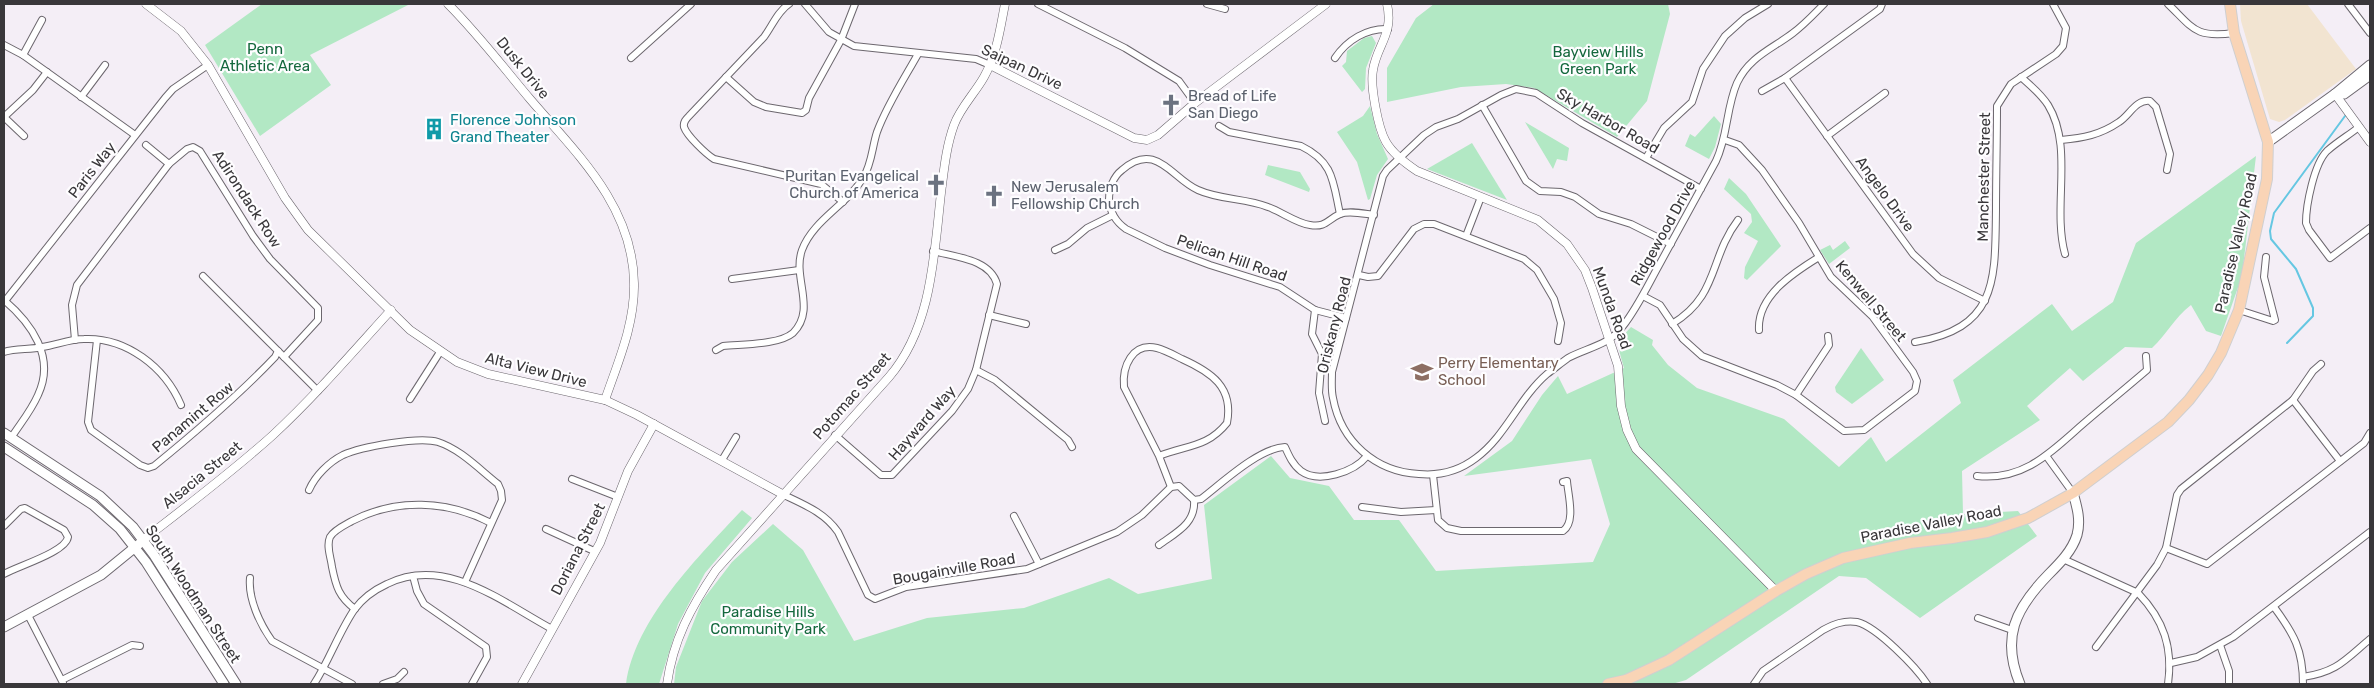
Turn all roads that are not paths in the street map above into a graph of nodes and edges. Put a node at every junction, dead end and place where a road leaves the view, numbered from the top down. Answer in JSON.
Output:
{"nodes":[{"id":1,"x":146,"y":4,"type":"edge"},
{"id":2,"x":448,"y":4,"type":"edge"},
{"id":3,"x":691,"y":4,"type":"edge"},
{"id":4,"x":789,"y":4,"type":"edge"},
{"id":5,"x":805,"y":4,"type":"edge"},
{"id":6,"x":855,"y":4,"type":"edge"},
{"id":7,"x":1004,"y":4,"type":"edge"},
{"id":8,"x":1038,"y":4,"type":"edge"},
{"id":9,"x":1207,"y":4,"type":"edge"},
{"id":10,"x":1326,"y":4,"type":"edge"},
{"id":11,"x":1387,"y":4,"type":"edge"},
{"id":12,"x":1768,"y":4,"type":"edge"},
{"id":13,"x":1824,"y":4,"type":"edge"},
{"id":14,"x":1882,"y":4,"type":"edge"},
{"id":15,"x":2053,"y":4,"type":"edge"},
{"id":16,"x":2168,"y":4,"type":"edge"},
{"id":17,"x":2230,"y":4,"type":"edge"},
{"id":18,"x":2348,"y":4,"type":"edge"},
{"id":19,"x":1314,"y":7,"type":"edge"},
{"id":20,"x":1225,"y":9,"type":"dead end"},
{"id":21,"x":42,"y":20,"type":"dead end"},
{"id":22,"x":1388,"y":29,"type":"junction"},
{"id":23,"x":2234,"y":33,"type":"junction"},
{"id":24,"x":2370,"y":33,"type":"edge"},
{"id":25,"x":841,"y":40,"type":"junction"},
{"id":26,"x":4,"y":45,"type":"edge"},
{"id":27,"x":23,"y":54,"type":"junction"},
{"id":28,"x":918,"y":54,"type":"junction"},
{"id":29,"x":632,"y":58,"type":"dead end"},
{"id":30,"x":1335,"y":58,"type":"dead end"},
{"id":31,"x":208,"y":64,"type":"junction"},
{"id":32,"x":990,"y":64,"type":"junction"},
{"id":33,"x":105,"y":65,"type":"dead end"},
{"id":34,"x":2370,"y":65,"type":"edge"},
{"id":35,"x":47,"y":72,"type":"junction"},
{"id":36,"x":2370,"y":75,"type":"edge"},
{"id":37,"x":726,"y":76,"type":"junction"},
{"id":38,"x":2021,"y":77,"type":"junction"},
{"id":39,"x":1785,"y":78,"type":"junction"},
{"id":40,"x":1762,"y":91,"type":"dead end"},
{"id":41,"x":1885,"y":93,"type":"dead end"},
{"id":42,"x":2335,"y":94,"type":"junction"},
{"id":43,"x":81,"y":97,"type":"junction"},
{"id":44,"x":1195,"y":103,"type":"junction"},
{"id":45,"x":1482,"y":105,"type":"junction"},
{"id":46,"x":4,"y":117,"type":"edge"},
{"id":47,"x":1219,"y":126,"type":"dead end"},
{"id":48,"x":2359,"y":127,"type":"junction"},
{"id":49,"x":24,"y":136,"type":"dead end"},
{"id":50,"x":135,"y":136,"type":"junction"},
{"id":51,"x":1827,"y":136,"type":"junction"},
{"id":52,"x":1725,"y":140,"type":"junction"},
{"id":53,"x":2061,"y":140,"type":"junction"},
{"id":54,"x":2268,"y":142,"type":"junction"},
{"id":55,"x":2370,"y":142,"type":"edge"},
{"id":56,"x":146,"y":145,"type":"dead end"},
{"id":57,"x":1399,"y":158,"type":"junction"},
{"id":58,"x":1646,"y":158,"type":"junction"},
{"id":59,"x":169,"y":164,"type":"junction"},
{"id":60,"x":2167,"y":170,"type":"dead end"},
{"id":61,"x":1701,"y":189,"type":"junction"},
{"id":62,"x":1481,"y":197,"type":"junction"},
{"id":63,"x":843,"y":202,"type":"junction"},
{"id":64,"x":1340,"y":214,"type":"junction"},
{"id":65,"x":1113,"y":215,"type":"junction"},
{"id":66,"x":1374,"y":215,"type":"junction"},
{"id":67,"x":1738,"y":220,"type":"dead end"},
{"id":68,"x":2370,"y":228,"type":"edge"},
{"id":69,"x":1466,"y":236,"type":"junction"},
{"id":70,"x":1670,"y":244,"type":"junction"},
{"id":71,"x":1055,"y":250,"type":"dead end"},
{"id":72,"x":933,"y":251,"type":"junction"},
{"id":73,"x":2065,"y":254,"type":"dead end"},
{"id":74,"x":1820,"y":257,"type":"junction"},
{"id":75,"x":2266,"y":258,"type":"dead end"},
{"id":76,"x":799,"y":270,"type":"junction"},
{"id":77,"x":1359,"y":275,"type":"junction"},
{"id":78,"x":203,"y":276,"type":"dead end"},
{"id":79,"x":732,"y":279,"type":"dead end"},
{"id":80,"x":1643,"y":296,"type":"junction"},
{"id":81,"x":4,"y":301,"type":"edge"},
{"id":82,"x":1985,"y":301,"type":"junction"},
{"id":83,"x":391,"y":310,"type":"junction"},
{"id":84,"x":1315,"y":310,"type":"junction"},
{"id":85,"x":2239,"y":310,"type":"junction"},
{"id":86,"x":990,"y":315,"type":"junction"},
{"id":87,"x":1346,"y":318,"type":"junction"},
{"id":88,"x":1026,"y":324,"type":"dead end"},
{"id":89,"x":1672,"y":324,"type":"junction"},
{"id":90,"x":1759,"y":330,"type":"dead end"},
{"id":91,"x":1828,"y":336,"type":"dead end"},
{"id":92,"x":1609,"y":339,"type":"junction"},
{"id":93,"x":75,"y":340,"type":"junction"},
{"id":94,"x":97,"y":340,"type":"junction"},
{"id":95,"x":1558,"y":340,"type":"dead end"},
{"id":96,"x":1915,"y":342,"type":"dead end"},
{"id":97,"x":40,"y":348,"type":"junction"},
{"id":98,"x":716,"y":350,"type":"dead end"},
{"id":99,"x":278,"y":351,"type":"junction"},
{"id":100,"x":4,"y":352,"type":"edge"},
{"id":101,"x":440,"y":352,"type":"junction"},
{"id":102,"x":284,"y":356,"type":"junction"},
{"id":103,"x":2146,"y":356,"type":"dead end"},
{"id":104,"x":2321,"y":364,"type":"dead end"},
{"id":105,"x":976,"y":370,"type":"junction"},
{"id":106,"x":318,"y":391,"type":"junction"},
{"id":107,"x":1796,"y":395,"type":"junction"},
{"id":108,"x":410,"y":398,"type":"dead end"},
{"id":109,"x":605,"y":400,"type":"junction"},
{"id":110,"x":2294,"y":400,"type":"junction"},
{"id":111,"x":181,"y":405,"type":"dead end"},
{"id":112,"x":1325,"y":421,"type":"dead end"},
{"id":113,"x":654,"y":424,"type":"junction"},
{"id":114,"x":2370,"y":433,"type":"edge"},
{"id":115,"x":836,"y":435,"type":"junction"},
{"id":116,"x":8,"y":436,"type":"edge"},
{"id":117,"x":736,"y":437,"type":"dead end"},
{"id":118,"x":1072,"y":447,"type":"dead end"},
{"id":119,"x":4,"y":448,"type":"edge"},
{"id":120,"x":1159,"y":456,"type":"junction"},
{"id":121,"x":1367,"y":456,"type":"junction"},
{"id":122,"x":2047,"y":457,"type":"junction"},
{"id":123,"x":722,"y":460,"type":"junction"},
{"id":124,"x":2340,"y":461,"type":"junction"},
{"id":125,"x":1433,"y":475,"type":"junction"},
{"id":126,"x":1977,"y":476,"type":"dead end"},
{"id":127,"x":572,"y":479,"type":"dead end"},
{"id":128,"x":1562,"y":482,"type":"dead end"},
{"id":129,"x":1172,"y":487,"type":"junction"},
{"id":130,"x":309,"y":490,"type":"dead end"},
{"id":131,"x":2073,"y":493,"type":"junction"},
{"id":132,"x":784,"y":495,"type":"junction"},
{"id":133,"x":618,"y":497,"type":"junction"},
{"id":134,"x":1194,"y":500,"type":"junction"},
{"id":135,"x":1362,"y":506,"type":"dead end"},
{"id":136,"x":1436,"y":510,"type":"junction"},
{"id":137,"x":1014,"y":516,"type":"dead end"},
{"id":138,"x":491,"y":523,"type":"junction"},
{"id":139,"x":4,"y":526,"type":"edge"},
{"id":140,"x":546,"y":529,"type":"dead end"},
{"id":141,"x":2370,"y":532,"type":"edge"},
{"id":142,"x":143,"y":540,"type":"junction"},
{"id":143,"x":1159,"y":546,"type":"dead end"},
{"id":144,"x":134,"y":547,"type":"junction"},
{"id":145,"x":2166,"y":548,"type":"junction"},
{"id":146,"x":594,"y":551,"type":"junction"},
{"id":147,"x":2063,"y":559,"type":"junction"},
{"id":148,"x":1039,"y":564,"type":"junction"},
{"id":149,"x":4,"y":574,"type":"edge"},
{"id":150,"x":413,"y":576,"type":"junction"},
{"id":151,"x":250,"y":578,"type":"dead end"},
{"id":152,"x":465,"y":582,"type":"junction"},
{"id":153,"x":1776,"y":590,"type":"junction"},
{"id":154,"x":866,"y":591,"type":"joint"},
{"id":155,"x":2138,"y":593,"type":"junction"},
{"id":156,"x":2274,"y":607,"type":"junction"},
{"id":157,"x":355,"y":609,"type":"junction"},
{"id":158,"x":28,"y":614,"type":"junction"},
{"id":159,"x":1978,"y":618,"type":"dead end"},
{"id":160,"x":4,"y":627,"type":"edge"},
{"id":161,"x":552,"y":629,"type":"junction"},
{"id":162,"x":2012,"y":630,"type":"junction"},
{"id":163,"x":2370,"y":639,"type":"edge"},
{"id":164,"x":2220,"y":645,"type":"junction"},
{"id":165,"x":140,"y":646,"type":"dead end"},
{"id":166,"x":2096,"y":647,"type":"dead end"},
{"id":167,"x":2171,"y":663,"type":"junction"},
{"id":168,"x":323,"y":668,"type":"junction"},
{"id":169,"x":404,"y":672,"type":"dead end"},
{"id":170,"x":2303,"y":681,"type":"edge"},
{"id":171,"x":63,"y":682,"type":"edge"},
{"id":172,"x":224,"y":684,"type":"edge"},
{"id":173,"x":236,"y":684,"type":"edge"},
{"id":174,"x":314,"y":684,"type":"edge"},
{"id":175,"x":352,"y":684,"type":"edge"},
{"id":176,"x":383,"y":684,"type":"edge"},
{"id":177,"x":472,"y":684,"type":"edge"},
{"id":178,"x":522,"y":684,"type":"edge"},
{"id":179,"x":667,"y":684,"type":"edge"},
{"id":180,"x":1608,"y":684,"type":"edge"},
{"id":181,"x":1754,"y":684,"type":"edge"},
{"id":182,"x":1927,"y":684,"type":"edge"},
{"id":183,"x":2020,"y":684,"type":"edge"},
{"id":184,"x":2168,"y":684,"type":"edge"},
{"id":185,"x":2229,"y":684,"type":"edge"}],
"edges":[{"from":1,"to":31,"type":"street","name":"Alta View Drive"},
{"from":2,"to":109,"type":"street","name":"Dusk Drive"},
{"from":3,"to":29,"type":"street"},
{"from":4,"to":37,"type":"street"},
{"from":5,"to":25,"type":"street","name":"Saipan Drive"},
{"from":6,"to":25,"type":"street"},
{"from":7,"to":32,"type":"street","name":"Potomac Street"},
{"from":8,"to":44,"type":"street"},
{"from":9,"to":20,"type":"street"},
{"from":10,"to":19,"type":"street"},
{"from":11,"to":22,"type":"street","name":"Munda Road"},
{"from":12,"to":58,"type":"street"},
{"from":13,"to":52,"type":"street","name":"Ridgewood Drive"},
{"from":14,"to":39,"type":"street"},
{"from":15,"to":38,"type":"street","name":"Manchester Street"},
{"from":16,"to":23,"type":"street"},
{"from":17,"to":23,"type":"main road","name":"Paradise Valley Road"},
{"from":18,"to":24,"type":"street"},
{"from":19,"to":44,"type":"street"},
{"from":21,"to":27,"type":"street"},
{"from":22,"to":30,"type":"street"},
{"from":22,"to":57,"type":"street","name":"Munda Road"},
{"from":23,"to":54,"type":"main road","name":"Paradise Valley Road"},
{"from":25,"to":28,"type":"street","name":"Saipan Drive"},
{"from":25,"to":37,"type":"street"},
{"from":26,"to":27,"type":"street"},
{"from":27,"to":35,"type":"street"},
{"from":28,"to":32,"type":"street","name":"Saipan Drive"},
{"from":28,"to":63,"type":"street"},
{"from":31,"to":50,"type":"street","name":"Paris Way"},
{"from":31,"to":83,"type":"street","name":"Alta View Drive"},
{"from":32,"to":44,"type":"street","name":"Saipan Drive"},
{"from":32,"to":72,"type":"street","name":"Potomac Street"},
{"from":33,"to":43,"type":"street"},
{"from":34,"to":42,"type":"main road"},
{"from":35,"to":43,"type":"street"},
{"from":35,"to":46,"type":"street"},
{"from":36,"to":42,"type":"main road"},
{"from":37,"to":63,"type":"street"},
{"from":38,"to":53,"type":"street"},
{"from":38,"to":82,"type":"street","name":"Manchester Street"},
{"from":39,"to":40,"type":"street"},
{"from":39,"to":51,"type":"street","name":"Angelo Drive"},
{"from":41,"to":51,"type":"street"},
{"from":42,"to":48,"type":"street"},
{"from":42,"to":54,"type":"main road"},
{"from":43,"to":50,"type":"street"},
{"from":45,"to":57,"type":"street","name":"Sky Harbor Road"},
{"from":45,"to":58,"type":"street","name":"Sky Harbor Road"},
{"from":45,"to":70,"type":"street"},
{"from":46,"to":49,"type":"street"},
{"from":47,"to":64,"type":"street"},
{"from":48,"to":55,"type":"street"},
{"from":48,"to":68,"type":"street"},
{"from":50,"to":81,"type":"street","name":"Paris Way"},
{"from":51,"to":82,"type":"street","name":"Angelo Drive"},
{"from":52,"to":61,"type":"street","name":"Ridgewood Drive"},
{"from":52,"to":74,"type":"street","name":"Kenwell Street"},
{"from":53,"to":60,"type":"street"},
{"from":53,"to":73,"type":"street"},
{"from":54,"to":85,"type":"main road","name":"Paradise Valley Road"},
{"from":56,"to":59,"type":"street"},
{"from":57,"to":62,"type":"street","name":"Munda Road"},
{"from":57,"to":66,"type":"street","name":"Oriskany Road"},
{"from":58,"to":61,"type":"street","name":"Sky Harbor Road"},
{"from":59,"to":93,"type":"street","name":"Adirondack Row"},
{"from":59,"to":102,"type":"street","name":"Adirondack Row"},
{"from":61,"to":70,"type":"street","name":"Ridgewood Drive"},
{"from":62,"to":69,"type":"street"},
{"from":62,"to":92,"type":"street","name":"Munda Road"},
{"from":63,"to":76,"type":"street"},
{"from":64,"to":65,"type":"street"},
{"from":64,"to":66,"type":"street"},
{"from":65,"to":71,"type":"street"},
{"from":65,"to":84,"type":"street","name":"Pelican Hill Road"},
{"from":66,"to":77,"type":"street","name":"Oriskany Road"},
{"from":67,"to":89,"type":"street"},
{"from":69,"to":77,"type":"street"},
{"from":69,"to":95,"type":"street"},
{"from":70,"to":80,"type":"street","name":"Ridgewood Drive"},
{"from":72,"to":86,"type":"street","name":"Hayward Way"},
{"from":72,"to":115,"type":"street","name":"Potomac Street"},
{"from":74,"to":90,"type":"street"},
{"from":74,"to":107,"type":"street","name":"Kenwell Street"},
{"from":75,"to":85,"type":"street"},
{"from":76,"to":79,"type":"street"},
{"from":76,"to":98,"type":"street"},
{"from":77,"to":87,"type":"street","name":"Oriskany Road"},
{"from":78,"to":99,"type":"street"},
{"from":80,"to":89,"type":"street"},
{"from":80,"to":92,"type":"street","name":"Ridgewood Drive"},
{"from":81,"to":97,"type":"street"},
{"from":82,"to":96,"type":"street","name":"Manchester Street"},
{"from":83,"to":101,"type":"street","name":"Alta View Drive"},
{"from":83,"to":106,"type":"street","name":"Alsacia Street"},
{"from":84,"to":87,"type":"street","name":"Pelican Hill Road"},
{"from":84,"to":112,"type":"street"},
{"from":85,"to":131,"type":"main road","name":"Paradise Valley Road"},
{"from":86,"to":88,"type":"street"},
{"from":86,"to":105,"type":"street","name":"Hayward Way"},
{"from":87,"to":121,"type":"street","name":"Oriskany Road"},
{"from":89,"to":107,"type":"street"},
{"from":91,"to":107,"type":"street"},
{"from":92,"to":125,"type":"street","name":"Ridgewood Drive"},
{"from":92,"to":153,"type":"street","name":"Munda Road"},
{"from":93,"to":94,"type":"street"},
{"from":93,"to":97,"type":"street"},
{"from":94,"to":99,"type":"street","name":"Panamint Row"},
{"from":94,"to":111,"type":"street"},
{"from":97,"to":100,"type":"street"},
{"from":97,"to":116,"type":"street"},
{"from":99,"to":102,"type":"street"},
{"from":101,"to":108,"type":"street"},
{"from":101,"to":109,"type":"street","name":"Alta View Drive"},
{"from":102,"to":106,"type":"street"},
{"from":103,"to":122,"type":"street"},
{"from":104,"to":110,"type":"street"},
{"from":105,"to":115,"type":"street","name":"Hayward Way"},
{"from":105,"to":118,"type":"street"},
{"from":106,"to":142,"type":"street","name":"Alsacia Street"},
{"from":109,"to":113,"type":"street","name":"Alta View Drive"},
{"from":110,"to":124,"type":"street"},
{"from":110,"to":145,"type":"street"},
{"from":113,"to":123,"type":"street","name":"Alta View Drive"},
{"from":113,"to":133,"type":"street","name":"Doriana Street"},
{"from":114,"to":124,"type":"street"},
{"from":115,"to":132,"type":"street","name":"Potomac Street"},
{"from":116,"to":119,"type":"street"},
{"from":116,"to":142,"type":"main road","name":"South Woodman Street"},
{"from":117,"to":123,"type":"street"},
{"from":119,"to":144,"type":"main road","name":"South Woodman Street"},
{"from":120,"to":120,"type":"street"},
{"from":120,"to":129,"type":"street"},
{"from":121,"to":125,"type":"street","name":"Oriskany Road"},
{"from":121,"to":134,"type":"street"},
{"from":122,"to":126,"type":"street"},
{"from":122,"to":131,"type":"street"},
{"from":123,"to":132,"type":"street","name":"Alta View Drive"},
{"from":124,"to":145,"type":"street"},
{"from":125,"to":136,"type":"street"},
{"from":127,"to":133,"type":"street"},
{"from":128,"to":136,"type":"street"},
{"from":129,"to":134,"type":"street"},
{"from":129,"to":148,"type":"street","name":"Bougainville Road"},
{"from":130,"to":138,"type":"street"},
{"from":131,"to":147,"type":"main road"},
{"from":131,"to":153,"type":"main road","name":"Paradise Valley Road"},
{"from":132,"to":154,"type":"street","name":"Alta View Drive"},
{"from":132,"to":179,"type":"street","name":"Potomac Street"},
{"from":133,"to":146,"type":"street","name":"Doriana Street"},
{"from":134,"to":143,"type":"street"},
{"from":135,"to":136,"type":"street"},
{"from":137,"to":148,"type":"street"},
{"from":138,"to":152,"type":"street"},
{"from":138,"to":157,"type":"street"},
{"from":139,"to":149,"type":"street"},
{"from":140,"to":146,"type":"street"},
{"from":141,"to":156,"type":"street"},
{"from":142,"to":144,"type":"main road","name":"Alsacia Street"},
{"from":142,"to":173,"type":"main road","name":"South Woodman Street"},
{"from":144,"to":158,"type":"main road","name":"Alsacia Street"},
{"from":144,"to":172,"type":"main road","name":"South Woodman Street"},
{"from":145,"to":155,"type":"street"},
{"from":146,"to":161,"type":"street","name":"Doriana Street"},
{"from":147,"to":155,"type":"street"},
{"from":147,"to":162,"type":"main road"},
{"from":148,"to":154,"type":"street","name":"Bougainville Road"},
{"from":150,"to":152,"type":"street"},
{"from":150,"to":157,"type":"street"},
{"from":150,"to":177,"type":"street"},
{"from":151,"to":168,"type":"street"},
{"from":152,"to":161,"type":"street"},
{"from":153,"to":180,"type":"main road","name":"Paradise Valley Road"},
{"from":155,"to":166,"type":"street"},
{"from":155,"to":167,"type":"street"},
{"from":156,"to":164,"type":"street"},
{"from":156,"to":170,"type":"street"},
{"from":157,"to":168,"type":"street"},
{"from":158,"to":160,"type":"main road","name":"Alsacia Street"},
{"from":158,"to":171,"type":"street"},
{"from":159,"to":162,"type":"street"},
{"from":161,"to":178,"type":"street","name":"Doriana Street"},
{"from":162,"to":183,"type":"main road"},
{"from":163,"to":170,"type":"street"},
{"from":164,"to":167,"type":"street"},
{"from":164,"to":185,"type":"street"},
{"from":165,"to":171,"type":"street"},
{"from":167,"to":184,"type":"street"},
{"from":168,"to":174,"type":"street"},
{"from":168,"to":175,"type":"street"},
{"from":169,"to":176,"type":"street"},
{"from":181,"to":182,"type":"street"}]}
